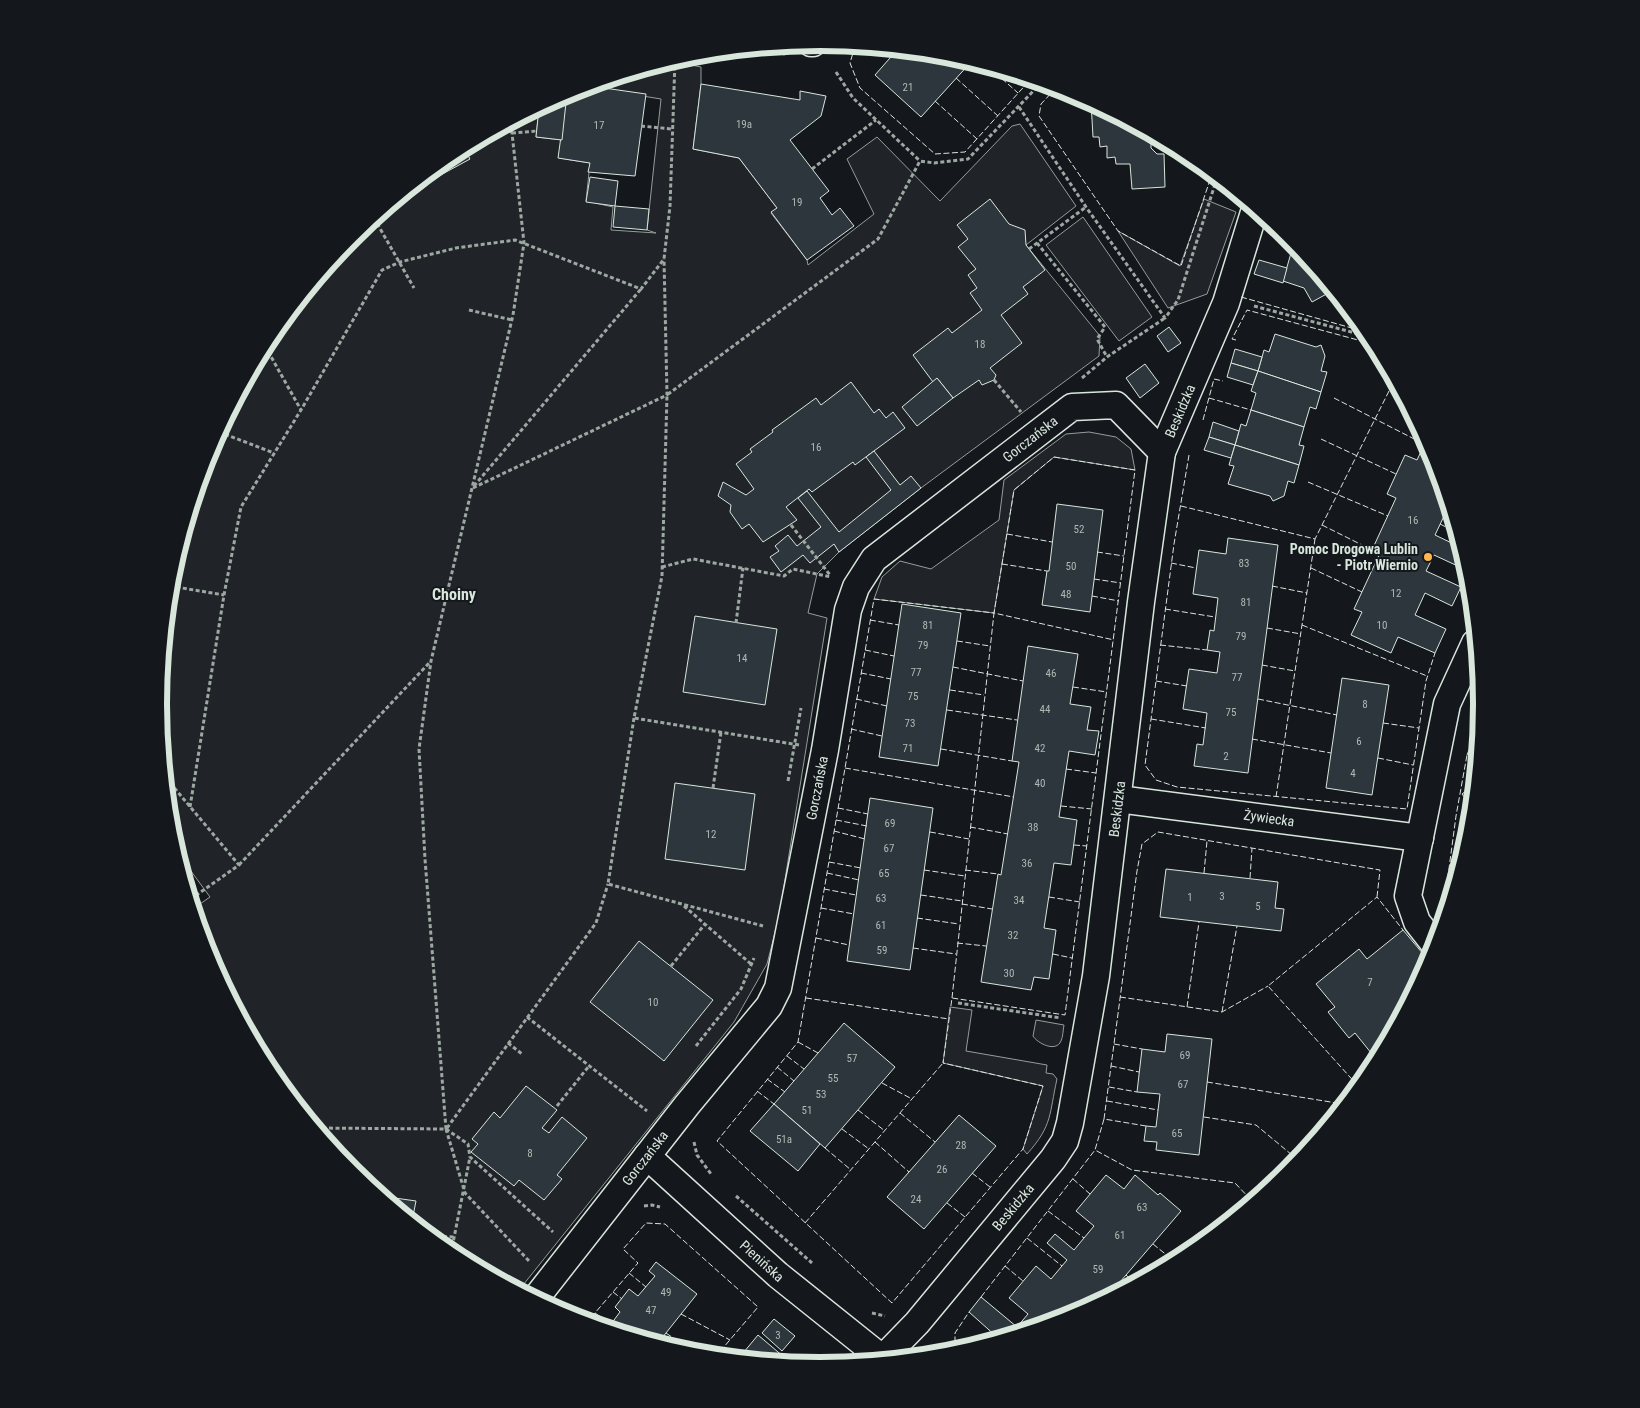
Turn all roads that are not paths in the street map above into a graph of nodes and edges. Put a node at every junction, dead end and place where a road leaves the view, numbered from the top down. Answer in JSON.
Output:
{"nodes":[{"id":1,"x":1252,"y":215,"type":"edge"},
{"id":2,"x":1162,"y":452,"type":"junction"},
{"id":3,"x":1470,"y":655,"type":"edge"},
{"id":4,"x":1118,"y":799,"type":"junction"},
{"id":5,"x":1420,"y":838,"type":"junction"},
{"id":6,"x":1429,"y":938,"type":"edge"},
{"id":7,"x":647,"y":1156,"type":"junction"},
{"id":8,"x":542,"y":1290,"type":"edge"},
{"id":9,"x":889,"y":1353,"type":"edge"},
{"id":10,"x":876,"y":1354,"type":"edge"}],
"edges":[{"from":1,"to":2,"type":"street","name":"Beskidzka"},
{"from":2,"to":4,"type":"street","name":"Beskidzka"},
{"from":2,"to":7,"type":"street","name":"Gorczańska"},
{"from":3,"to":5,"type":"street"},
{"from":4,"to":5,"type":"street","name":"Żywiecka"},
{"from":4,"to":9,"type":"street","name":"Beskidzka"},
{"from":5,"to":6,"type":"street"},
{"from":7,"to":8,"type":"street","name":"Gorczańska"},
{"from":7,"to":10,"type":"street","name":"Pienińska"}]}
